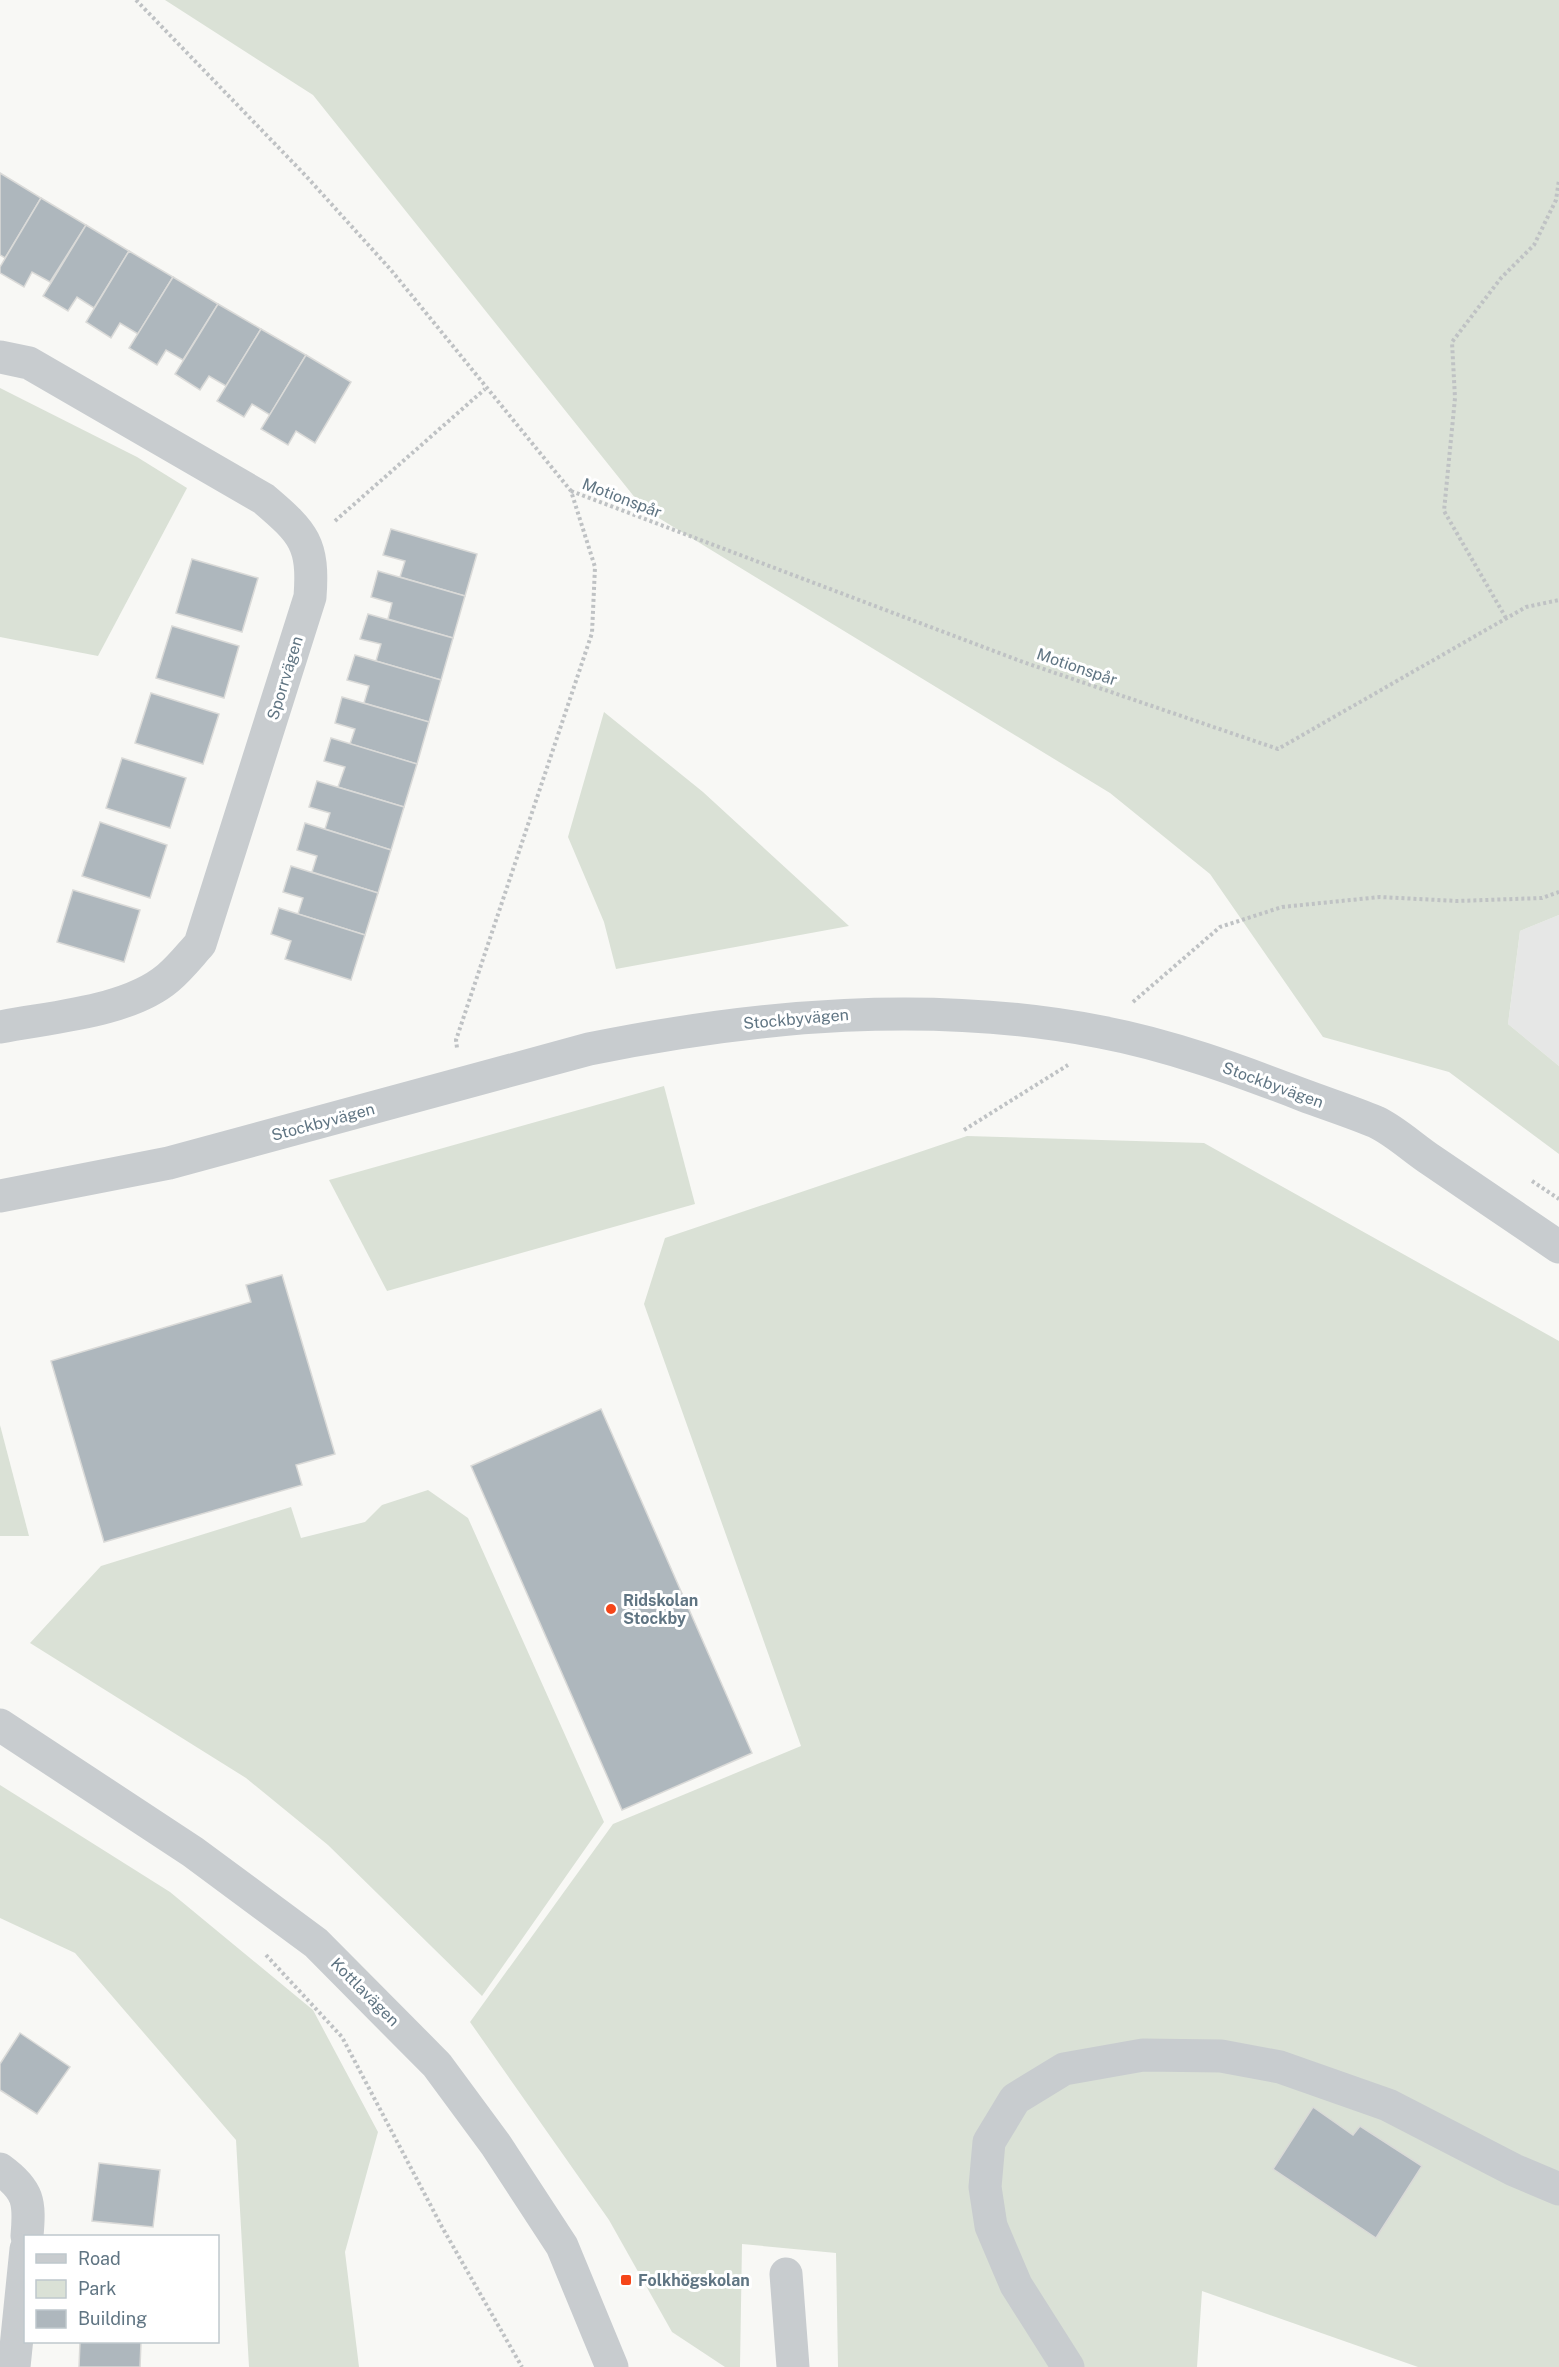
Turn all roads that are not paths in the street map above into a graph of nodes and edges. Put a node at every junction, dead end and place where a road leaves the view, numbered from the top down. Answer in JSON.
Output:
{"nodes":[{"id":1,"x":0,"y":357,"type":"edge"},
{"id":2,"x":0,"y":1027,"type":"edge"},
{"id":3,"x":0,"y":1196,"type":"edge"},
{"id":4,"x":1559,"y":1247,"type":"edge"},
{"id":5,"x":0,"y":1725,"type":"edge"},
{"id":6,"x":0,"y":2169,"type":"edge"},
{"id":7,"x":1559,"y":2189,"type":"edge"},
{"id":8,"x":27,"y":2235,"type":"edge"},
{"id":9,"x":24,"y":2269,"type":"edge"},
{"id":10,"x":786,"y":2274,"type":"dead end"},
{"id":11,"x":14,"y":2367,"type":"edge"},
{"id":12,"x":612,"y":2367,"type":"edge"},
{"id":13,"x":793,"y":2367,"type":"edge"},
{"id":14,"x":1068,"y":2367,"type":"edge"}],
"edges":[{"from":1,"to":2,"type":"street","name":"Sporrvägen"},
{"from":3,"to":4,"type":"street","name":"Stockbyvägen"},
{"from":5,"to":12,"type":"street","name":"Kottlavägen"},
{"from":6,"to":8,"type":"street"},
{"from":7,"to":14,"type":"street"},
{"from":9,"to":11,"type":"street"},
{"from":10,"to":13,"type":"street"}]}
